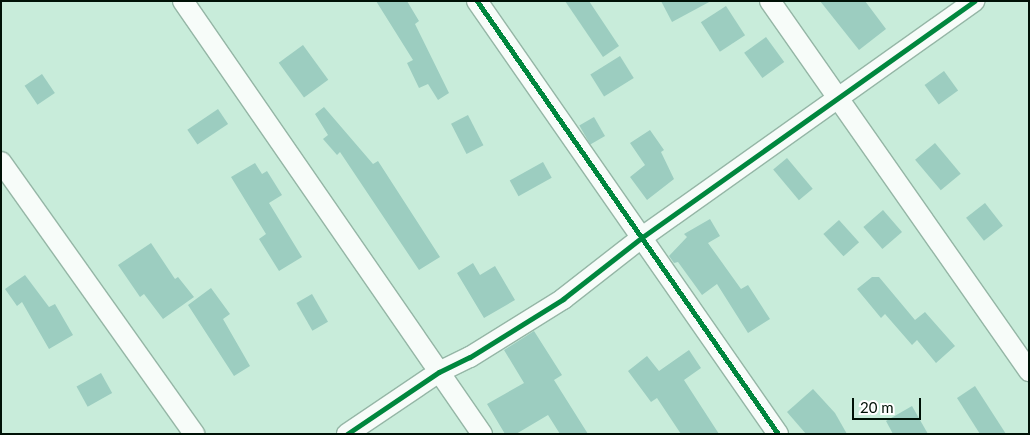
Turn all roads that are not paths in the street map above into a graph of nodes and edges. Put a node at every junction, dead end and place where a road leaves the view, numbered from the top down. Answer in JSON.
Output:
{"nodes":[{"id":1,"x":183,"y":1,"type":"edge"},
{"id":2,"x":476,"y":1,"type":"edge"},
{"id":3,"x":770,"y":1,"type":"edge"},
{"id":4,"x":974,"y":1,"type":"edge"},
{"id":5,"x":838,"y":98,"type":"junction"},
{"id":6,"x":1,"y":162,"type":"edge"},
{"id":7,"x":641,"y":238,"type":"junction"},
{"id":8,"x":1029,"y":371,"type":"edge"},
{"id":9,"x":440,"y":372,"type":"junction"},
{"id":10,"x":194,"y":434,"type":"edge"},
{"id":11,"x":347,"y":434,"type":"edge"},
{"id":12,"x":482,"y":434,"type":"edge"},
{"id":13,"x":778,"y":434,"type":"edge"}],
"edges":[{"from":1,"to":9,"type":"street"},
{"from":2,"to":7,"type":"street"},
{"from":3,"to":5,"type":"street"},
{"from":4,"to":5,"type":"street"},
{"from":5,"to":7,"type":"street"},
{"from":5,"to":8,"type":"street"},
{"from":6,"to":10,"type":"street"},
{"from":7,"to":9,"type":"street"},
{"from":7,"to":13,"type":"street"},
{"from":9,"to":11,"type":"street"},
{"from":9,"to":12,"type":"street"}]}
